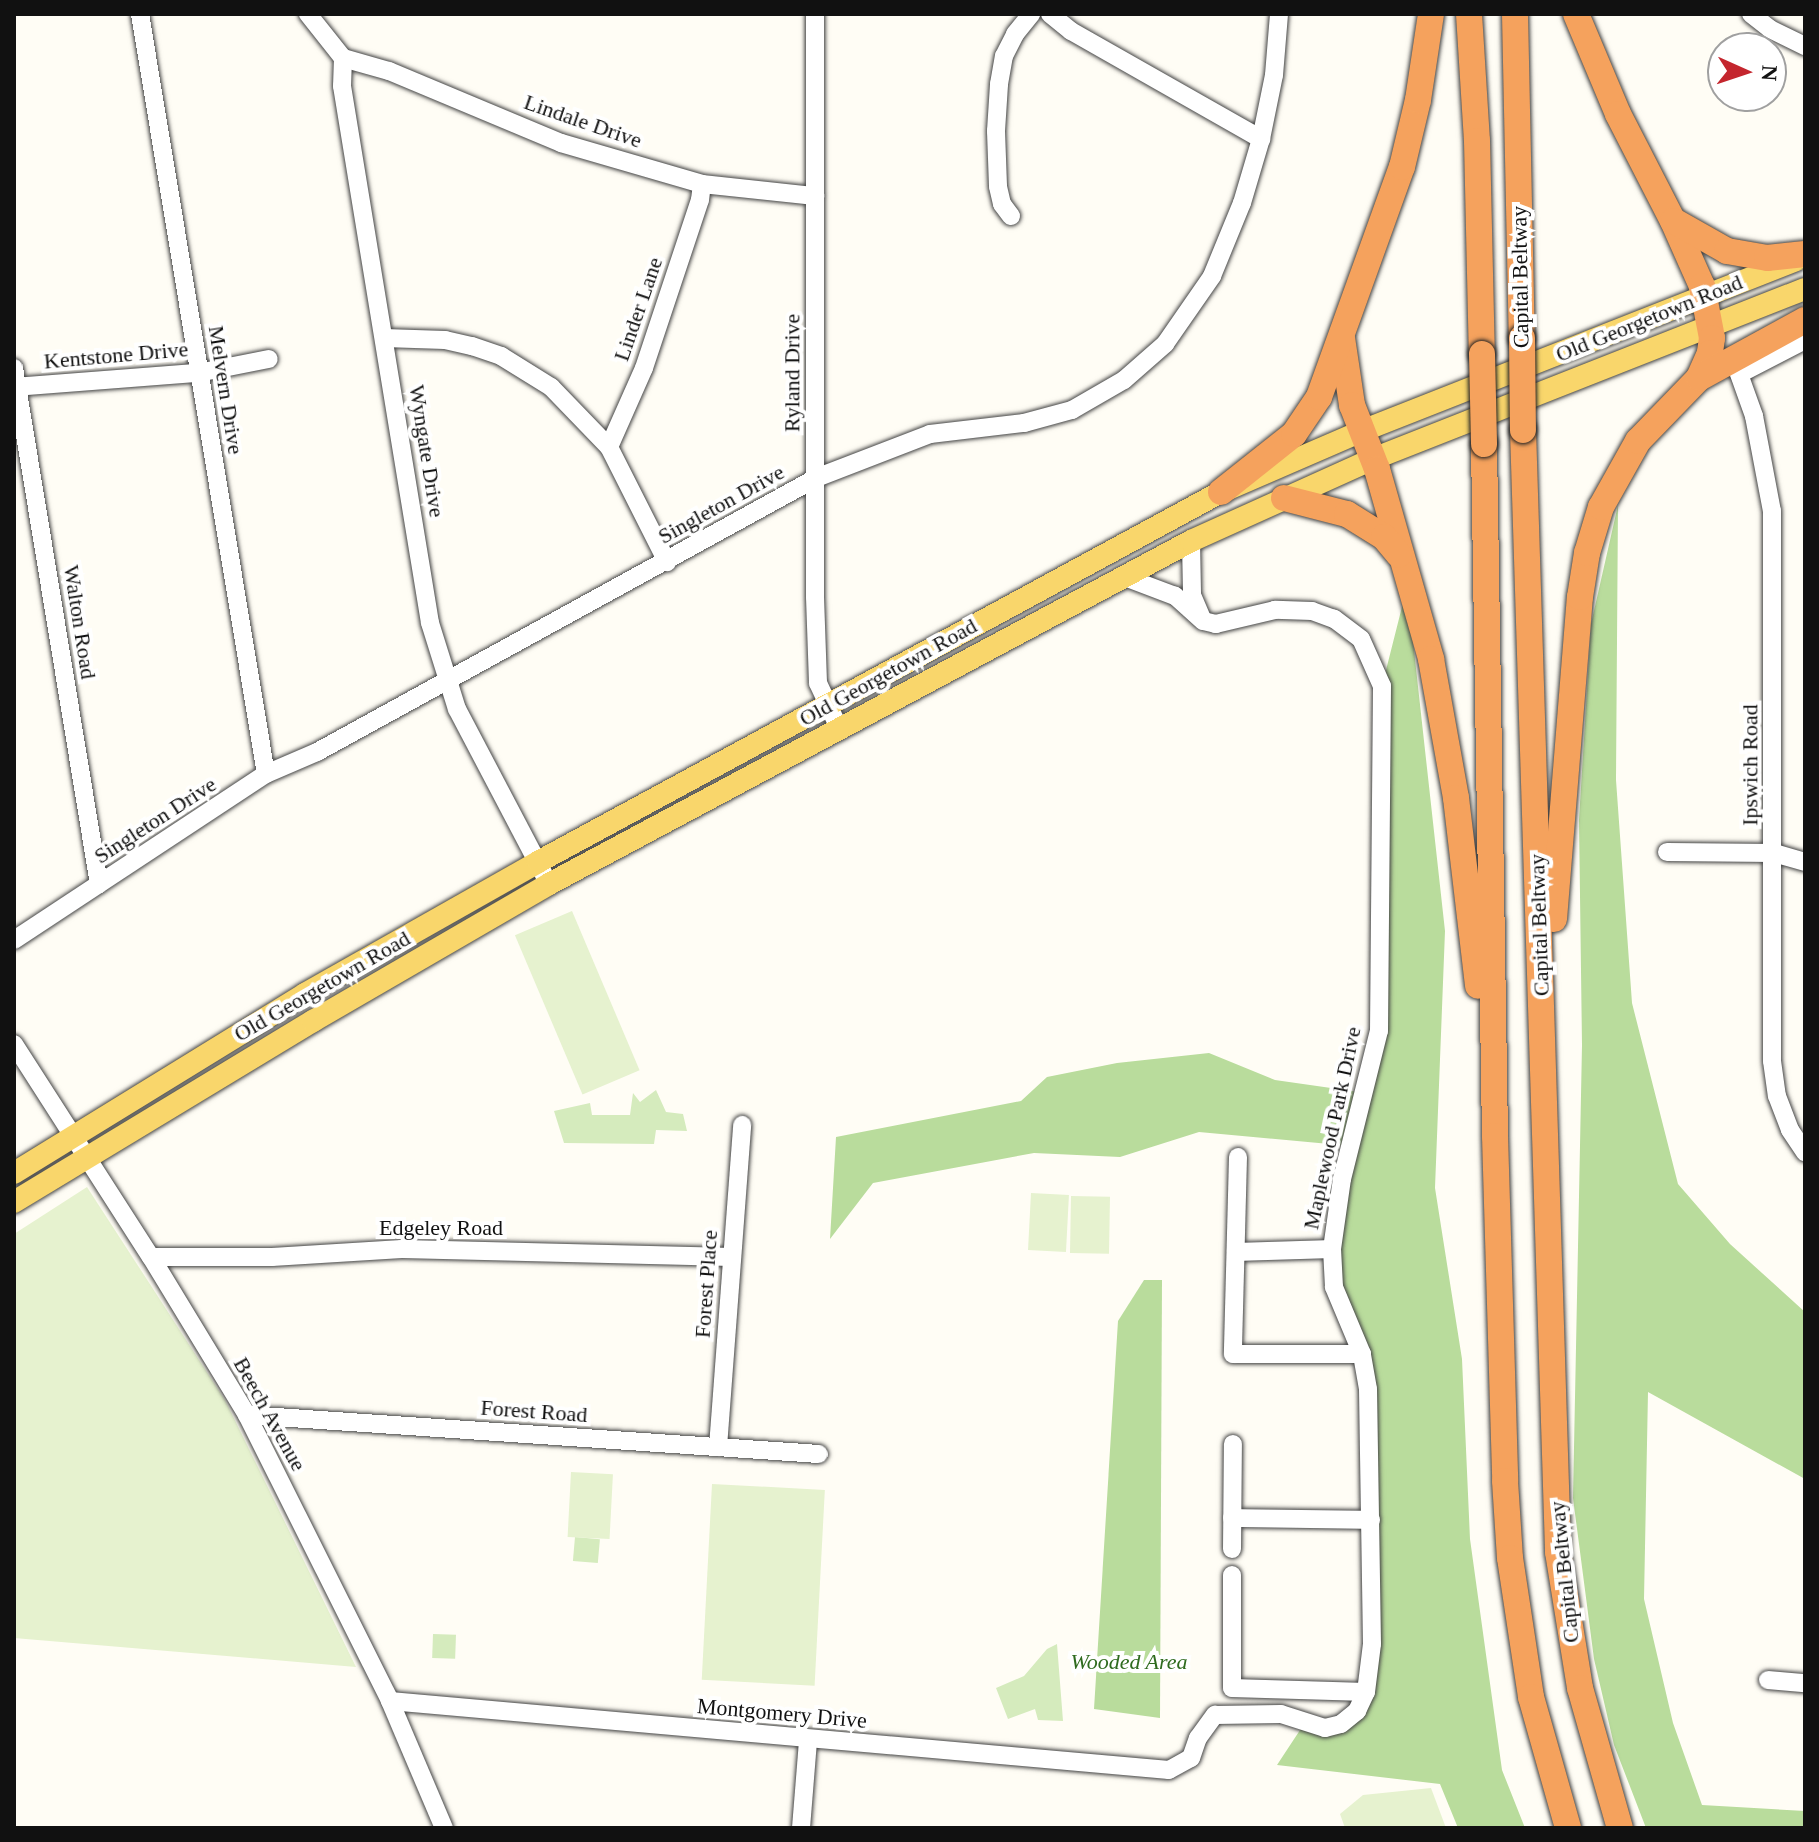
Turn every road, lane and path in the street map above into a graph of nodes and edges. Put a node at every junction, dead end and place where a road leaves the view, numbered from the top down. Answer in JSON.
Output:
{"nodes":[{"id":1,"x":140,"y":14,"type":"edge"},
{"id":2,"x":308,"y":14,"type":"edge"},
{"id":3,"x":815,"y":14,"type":"edge"},
{"id":4,"x":1031,"y":14,"type":"edge"},
{"id":5,"x":1050,"y":14,"type":"edge"},
{"id":6,"x":1279,"y":14,"type":"edge"},
{"id":7,"x":1431,"y":14,"type":"edge"},
{"id":8,"x":1469,"y":14,"type":"edge"},
{"id":9,"x":1515,"y":14,"type":"edge"},
{"id":10,"x":1576,"y":14,"type":"edge"},
{"id":11,"x":1751,"y":14,"type":"edge"},
{"id":12,"x":1805,"y":46,"type":"edge"},
{"id":13,"x":343,"y":58,"type":"junction"},
{"id":14,"x":1261,"y":139,"type":"junction"},
{"id":15,"x":702,"y":184,"type":"junction"},
{"id":16,"x":815,"y":196,"type":"junction"},
{"id":17,"x":1011,"y":216,"type":"dead end"},
{"id":18,"x":1673,"y":221,"type":"junction"},
{"id":19,"x":1805,"y":255,"type":"edge"},
{"id":20,"x":1805,"y":289,"type":"edge"},
{"id":21,"x":1705,"y":296,"type":"junction"},
{"id":22,"x":1805,"y":320,"type":"edge"},
{"id":23,"x":1711,"y":325,"type":"junction"},
{"id":24,"x":384,"y":338,"type":"junction"},
{"id":25,"x":1342,"y":338,"type":"junction"},
{"id":26,"x":1805,"y":340,"type":"edge"},
{"id":27,"x":269,"y":359,"type":"dead end"},
{"id":28,"x":198,"y":373,"type":"junction"},
{"id":29,"x":1699,"y":378,"type":"junction"},
{"id":30,"x":15,"y":380,"type":"edge"},
{"id":31,"x":1362,"y":431,"type":"junction"},
{"id":32,"x":609,"y":447,"type":"junction"},
{"id":33,"x":1373,"y":459,"type":"junction"},
{"id":34,"x":816,"y":478,"type":"junction"},
{"id":35,"x":1221,"y":492,"type":"junction"},
{"id":36,"x":1284,"y":498,"type":"junction"},
{"id":37,"x":1191,"y":541,"type":"junction"},
{"id":38,"x":667,"y":562,"type":"junction"},
{"id":39,"x":1405,"y":562,"type":"junction"},
{"id":40,"x":1122,"y":576,"type":"junction"},
{"id":41,"x":1203,"y":621,"type":"junction"},
{"id":42,"x":446,"y":681,"type":"junction"},
{"id":43,"x":828,"y":705,"type":"junction"},
{"id":44,"x":839,"y":728,"type":"junction"},
{"id":45,"x":266,"y":774,"type":"junction"},
{"id":46,"x":1667,"y":852,"type":"dead end"},
{"id":47,"x":1774,"y":853,"type":"junction"},
{"id":48,"x":538,"y":862,"type":"junction"},
{"id":49,"x":1805,"y":862,"type":"edge"},
{"id":50,"x":99,"y":884,"type":"junction"},
{"id":51,"x":549,"y":884,"type":"junction"},
{"id":52,"x":14,"y":940,"type":"edge"},
{"id":53,"x":14,"y":1044,"type":"edge"},
{"id":54,"x":742,"y":1125,"type":"dead end"},
{"id":55,"x":1545,"y":1134,"type":"junction"},
{"id":56,"x":72,"y":1136,"type":"junction"},
{"id":57,"x":1495,"y":1136,"type":"junction"},
{"id":58,"x":1805,"y":1152,"type":"edge"},
{"id":59,"x":1238,"y":1157,"type":"dead end"},
{"id":60,"x":86,"y":1158,"type":"junction"},
{"id":61,"x":14,"y":1173,"type":"edge"},
{"id":62,"x":14,"y":1202,"type":"edge"},
{"id":63,"x":1332,"y":1249,"type":"junction"},
{"id":64,"x":1236,"y":1252,"type":"junction"},
{"id":65,"x":151,"y":1257,"type":"junction"},
{"id":66,"x":732,"y":1257,"type":"junction"},
{"id":67,"x":1362,"y":1354,"type":"junction"},
{"id":68,"x":247,"y":1415,"type":"junction"},
{"id":69,"x":1233,"y":1444,"type":"dead end"},
{"id":70,"x":718,"y":1447,"type":"junction"},
{"id":71,"x":819,"y":1454,"type":"dead end"},
{"id":72,"x":1232,"y":1518,"type":"junction"},
{"id":73,"x":1371,"y":1520,"type":"junction"},
{"id":74,"x":1232,"y":1549,"type":"dead end"},
{"id":75,"x":1232,"y":1575,"type":"dead end"},
{"id":76,"x":1768,"y":1680,"type":"dead end"},
{"id":77,"x":1805,"y":1683,"type":"edge"},
{"id":78,"x":1366,"y":1692,"type":"junction"},
{"id":79,"x":390,"y":1701,"type":"junction"},
{"id":80,"x":808,"y":1741,"type":"junction"},
{"id":81,"x":444,"y":1828,"type":"edge"},
{"id":82,"x":801,"y":1828,"type":"edge"},
{"id":83,"x":1568,"y":1828,"type":"edge"},
{"id":84,"x":1620,"y":1828,"type":"edge"}],
"edges":[{"from":1,"to":28,"type":"street","name":"Melvern Drive"},
{"from":2,"to":13,"type":"street"},
{"from":3,"to":16,"type":"street","name":"Ryland Drive"},
{"from":4,"to":17,"type":"street"},
{"from":5,"to":14,"type":"street"},
{"from":6,"to":14,"type":"street","name":"Singleton Drive"},
{"from":7,"to":25,"type":"highway"},
{"from":8,"to":57,"type":"highway","name":"Capital Beltway","bridge":true},
{"from":9,"to":55,"type":"highway","name":"Capital Beltway","bridge":true},
{"from":10,"to":18,"type":"highway"},
{"from":11,"to":12,"type":"street"},
{"from":13,"to":15,"type":"street","name":"Lindale Drive"},
{"from":13,"to":24,"type":"street","name":"Wyngate Drive"},
{"from":14,"to":34,"type":"street","name":"Singleton Drive"},
{"from":15,"to":16,"type":"street","name":"Lindale Drive"},
{"from":15,"to":32,"type":"street","name":"Linder Lane"},
{"from":16,"to":34,"type":"street","name":"Ryland Drive"},
{"from":18,"to":19,"type":"highway"},
{"from":18,"to":21,"type":"highway"},
{"from":19,"to":21,"type":"main road","name":"Old Georgetown Road"},
{"from":20,"to":23,"type":"main road","name":"Old Georgetown Road"},
{"from":21,"to":23,"type":"highway"},
{"from":21,"to":31,"type":"main road","name":"Old Georgetown Road"},
{"from":22,"to":29,"type":"highway"},
{"from":23,"to":29,"type":"highway"},
{"from":23,"to":33,"type":"main road","name":"Old Georgetown Road"},
{"from":24,"to":32,"type":"street"},
{"from":24,"to":42,"type":"street","name":"Wyngate Drive"},
{"from":25,"to":31,"type":"highway"},
{"from":25,"to":35,"type":"highway"},
{"from":26,"to":47,"type":"street","name":"Ipswich Road"},
{"from":27,"to":28,"type":"street","name":"Kentstone Drive"},
{"from":28,"to":30,"type":"street","name":"Kentstone Drive"},
{"from":28,"to":45,"type":"street","name":"Melvern Drive"},
{"from":29,"to":55,"type":"highway"},
{"from":30,"to":50,"type":"street","name":"Walton Road"},
{"from":31,"to":33,"type":"highway"},
{"from":31,"to":35,"type":"main road","name":"Old Georgetown Road"},
{"from":32,"to":38,"type":"street"},
{"from":33,"to":36,"type":"main road","name":"Old Georgetown Road"},
{"from":33,"to":39,"type":"highway"},
{"from":34,"to":38,"type":"street","name":"Singleton Drive"},
{"from":34,"to":43,"type":"street","name":"Ryland Drive"},
{"from":35,"to":43,"type":"main road","name":"Old Georgetown Road"},
{"from":36,"to":37,"type":"main road","name":"Old Georgetown Road"},
{"from":36,"to":39,"type":"highway"},
{"from":37,"to":40,"type":"main road","name":"Old Georgetown Road"},
{"from":37,"to":41,"type":"street"},
{"from":38,"to":42,"type":"street","name":"Singleton Drive"},
{"from":39,"to":57,"type":"highway"},
{"from":40,"to":41,"type":"street"},
{"from":40,"to":44,"type":"main road","name":"Old Georgetown Road"},
{"from":41,"to":63,"type":"street","name":"Maplewood Park Drive"},
{"from":42,"to":45,"type":"street","name":"Singleton Drive"},
{"from":42,"to":48,"type":"street","name":"Wyngate Drive"},
{"from":43,"to":44,"type":"street","name":"Ryland Drive"},
{"from":43,"to":48,"type":"main road","name":"Old Georgetown Road"},
{"from":44,"to":51,"type":"main road","name":"Old Georgetown Road"},
{"from":45,"to":50,"type":"street","name":"Singleton Drive"},
{"from":46,"to":47,"type":"street"},
{"from":47,"to":49,"type":"street"},
{"from":47,"to":58,"type":"street","name":"Ipswich Road"},
{"from":48,"to":51,"type":"street","name":"Wyngate Drive"},
{"from":48,"to":56,"type":"main road","name":"Old Georgetown Road"},
{"from":50,"to":52,"type":"street","name":"Singleton Drive"},
{"from":51,"to":60,"type":"main road","name":"Old Georgetown Road"},
{"from":53,"to":56,"type":"street","name":"Beech Avenue"},
{"from":54,"to":66,"type":"street","name":"Forest Place"},
{"from":55,"to":84,"type":"highway","name":"Capital Beltway"},
{"from":56,"to":60,"type":"street","name":"Beech Avenue"},
{"from":56,"to":61,"type":"main road","name":"Old Georgetown Road"},
{"from":57,"to":83,"type":"highway","name":"Capital Beltway"},
{"from":59,"to":64,"type":"street"},
{"from":60,"to":62,"type":"main road","name":"Old Georgetown Road"},
{"from":60,"to":65,"type":"street","name":"Beech Avenue"},
{"from":63,"to":64,"type":"street"},
{"from":63,"to":67,"type":"street","name":"Maplewood Park Drive"},
{"from":64,"to":67,"type":"street"},
{"from":65,"to":66,"type":"street","name":"Edgeley Road"},
{"from":65,"to":68,"type":"street","name":"Beech Avenue"},
{"from":66,"to":70,"type":"street","name":"Forest Place"},
{"from":67,"to":73,"type":"street","name":"Maplewood Park Drive"},
{"from":68,"to":70,"type":"street","name":"Forest Road"},
{"from":68,"to":79,"type":"street","name":"Beech Avenue"},
{"from":69,"to":72,"type":"street"},
{"from":70,"to":71,"type":"street","name":"Forest Road"},
{"from":72,"to":73,"type":"street"},
{"from":72,"to":74,"type":"street"},
{"from":73,"to":78,"type":"street","name":"Maplewood Park Drive"},
{"from":75,"to":78,"type":"street"},
{"from":76,"to":77,"type":"street"},
{"from":78,"to":80,"type":"street","name":"Montgomery Drive"},
{"from":79,"to":80,"type":"street","name":"Montgomery Drive"},
{"from":79,"to":81,"type":"street","name":"Beech Avenue"},
{"from":80,"to":82,"type":"street"}]}
